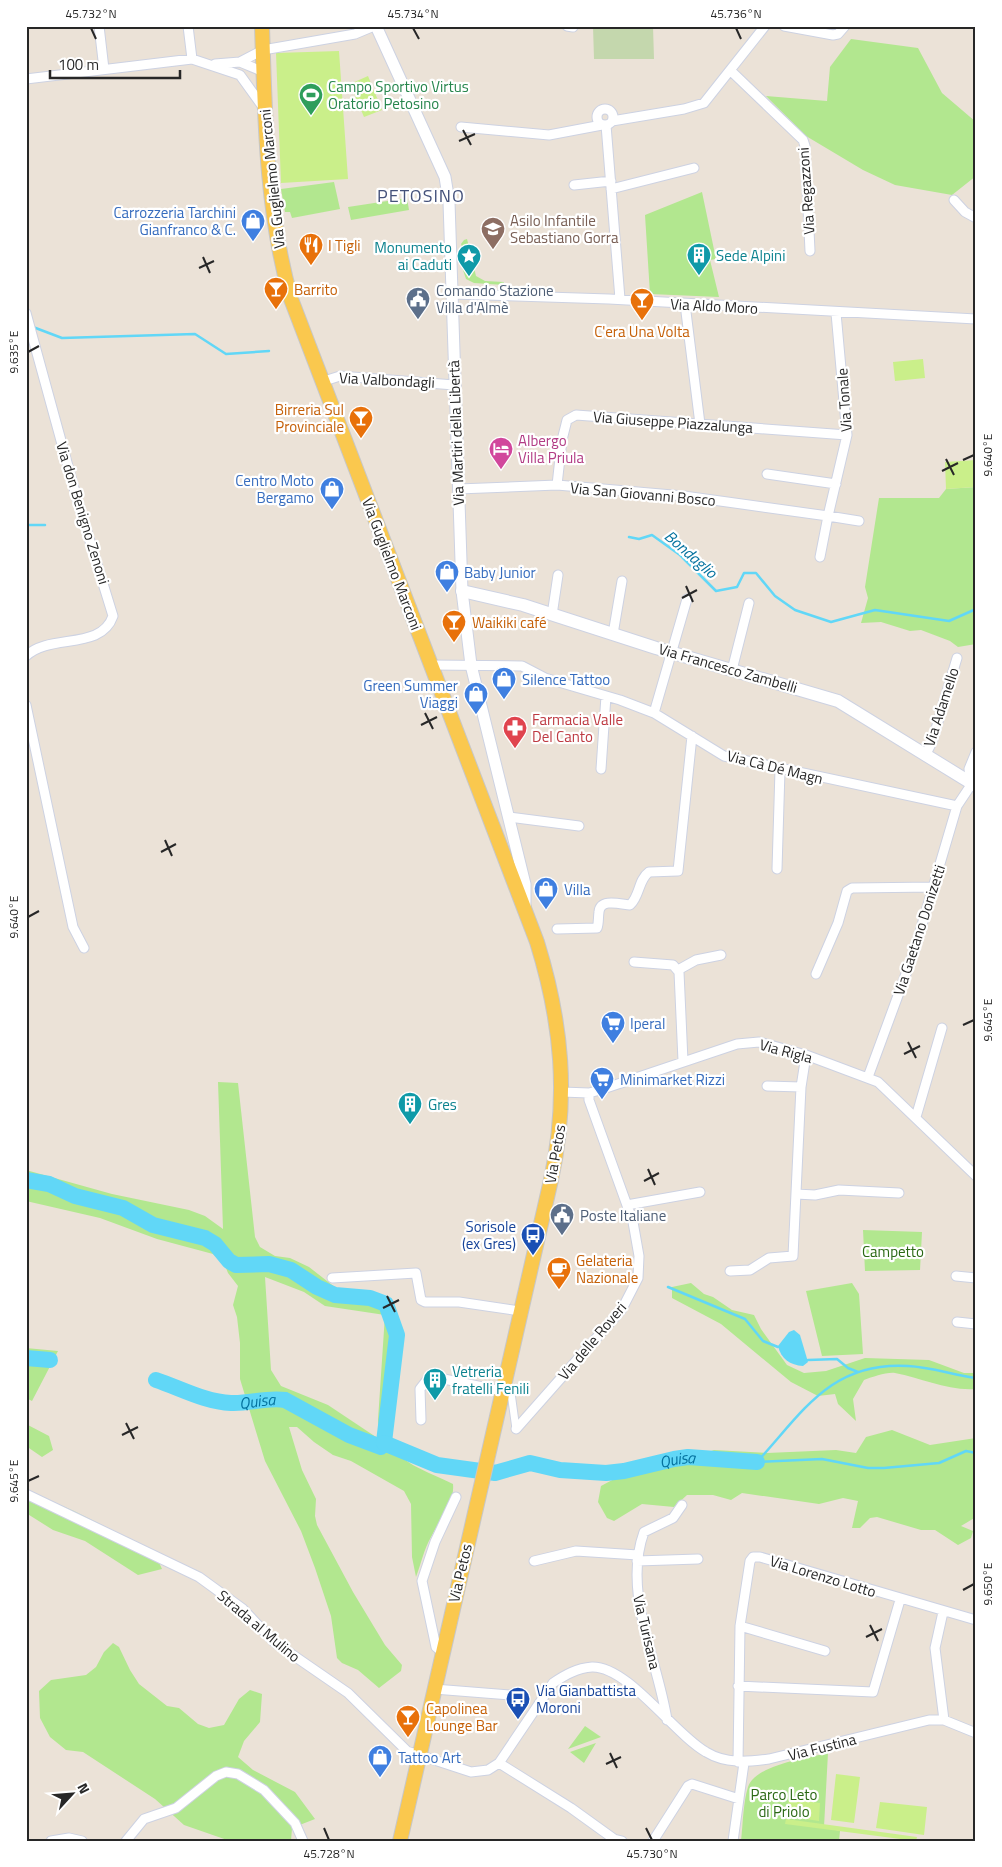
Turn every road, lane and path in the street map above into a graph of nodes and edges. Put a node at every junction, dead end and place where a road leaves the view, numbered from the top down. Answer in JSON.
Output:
{"nodes":[{"id":1,"x":99,"y":26,"type":"edge"},
{"id":2,"x":188,"y":26,"type":"edge"},
{"id":3,"x":262,"y":26,"type":"edge"},
{"id":4,"x":375,"y":26,"type":"edge"},
{"id":5,"x":567,"y":26,"type":"edge"},
{"id":6,"x":765,"y":26,"type":"edge"},
{"id":7,"x":784,"y":26,"type":"edge"},
{"id":8,"x":845,"y":26,"type":"edge"},
{"id":9,"x":573,"y":27,"type":"edge"},
{"id":10,"x":263,"y":50,"type":"junction"},
{"id":11,"x":192,"y":59,"type":"junction"},
{"id":12,"x":240,"y":62,"type":"junction"},
{"id":13,"x":213,"y":64,"type":"junction"},
{"id":14,"x":104,"y":70,"type":"junction"},
{"id":15,"x":731,"y":71,"type":"junction"},
{"id":16,"x":264,"y":72,"type":"junction"},
{"id":17,"x":240,"y":75,"type":"junction"},
{"id":18,"x":26,"y":79,"type":"edge"},
{"id":19,"x":265,"y":109,"type":"junction"},
{"id":20,"x":610,"y":111,"type":"junction"},
{"id":21,"x":638,"y":116,"type":"junction"},
{"id":22,"x":607,"y":124,"type":"junction"},
{"id":23,"x":462,"y":127,"type":"dead end"},
{"id":24,"x":694,"y":168,"type":"dead end"},
{"id":25,"x":574,"y":185,"type":"dead end"},
{"id":26,"x":611,"y":185,"type":"junction"},
{"id":27,"x":954,"y":200,"type":"dead end"},
{"id":28,"x":976,"y":218,"type":"edge"},
{"id":29,"x":810,"y":251,"type":"dead end"},
{"id":30,"x":452,"y":294,"type":"junction"},
{"id":31,"x":620,"y":299,"type":"junction"},
{"id":32,"x":685,"y":304,"type":"junction"},
{"id":33,"x":26,"y":313,"type":"edge"},
{"id":34,"x":836,"y":313,"type":"junction"},
{"id":35,"x":976,"y":319,"type":"edge"},
{"id":36,"x":321,"y":382,"type":"junction"},
{"id":37,"x":454,"y":385,"type":"junction"},
{"id":38,"x":700,"y":424,"type":"junction"},
{"id":39,"x":847,"y":435,"type":"junction"},
{"id":40,"x":767,"y":474,"type":"dead end"},
{"id":41,"x":836,"y":484,"type":"junction"},
{"id":42,"x":557,"y":485,"type":"junction"},
{"id":43,"x":458,"y":489,"type":"junction"},
{"id":44,"x":828,"y":516,"type":"junction"},
{"id":45,"x":859,"y":520,"type":"dead end"},
{"id":46,"x":820,"y":557,"type":"dead end"},
{"id":47,"x":558,"y":575,"type":"dead end"},
{"id":48,"x":622,"y":581,"type":"dead end"},
{"id":49,"x":462,"y":591,"type":"junction"},
{"id":50,"x":688,"y":599,"type":"dead end"},
{"id":51,"x":749,"y":603,"type":"dead end"},
{"id":52,"x":552,"y":614,"type":"junction"},
{"id":53,"x":613,"y":634,"type":"junction"},
{"id":54,"x":671,"y":652,"type":"junction"},
{"id":55,"x":26,"y":656,"type":"edge"},
{"id":56,"x":957,"y":658,"type":"dead end"},
{"id":57,"x":431,"y":665,"type":"junction"},
{"id":58,"x":471,"y":665,"type":"junction"},
{"id":59,"x":732,"y":670,"type":"junction"},
{"id":60,"x":606,"y":696,"type":"junction"},
{"id":61,"x":26,"y":705,"type":"edge"},
{"id":62,"x":654,"y":713,"type":"junction"},
{"id":63,"x":692,"y":736,"type":"junction"},
{"id":64,"x":976,"y":752,"type":"edge"},
{"id":65,"x":925,"y":756,"type":"junction"},
{"id":66,"x":601,"y":769,"type":"dead end"},
{"id":67,"x":780,"y":770,"type":"junction"},
{"id":68,"x":973,"y":785,"type":"edge"},
{"id":69,"x":957,"y":806,"type":"junction"},
{"id":70,"x":510,"y":817,"type":"junction"},
{"id":71,"x":578,"y":826,"type":"dead end"},
{"id":72,"x":517,"y":849,"type":"junction"},
{"id":73,"x":509,"y":868,"type":"junction"},
{"id":74,"x":777,"y":869,"type":"dead end"},
{"id":75,"x":934,"y":887,"type":"junction"},
{"id":76,"x":525,"y":910,"type":"junction"},
{"id":77,"x":557,"y":929,"type":"dead end"},
{"id":78,"x":84,"y":948,"type":"dead end"},
{"id":79,"x":721,"y":955,"type":"dead end"},
{"id":80,"x":634,"y":962,"type":"dead end"},
{"id":81,"x":678,"y":970,"type":"junction"},
{"id":82,"x":816,"y":974,"type":"dead end"},
{"id":83,"x":942,"y":1028,"type":"dead end"},
{"id":84,"x":806,"y":1055,"type":"junction"},
{"id":85,"x":683,"y":1061,"type":"junction"},
{"id":86,"x":868,"y":1077,"type":"junction"},
{"id":87,"x":767,"y":1086,"type":"dead end"},
{"id":88,"x":801,"y":1087,"type":"junction"},
{"id":89,"x":562,"y":1092,"type":"junction"},
{"id":90,"x":589,"y":1093,"type":"junction"},
{"id":91,"x":916,"y":1117,"type":"junction"},
{"id":92,"x":976,"y":1176,"type":"edge"},
{"id":93,"x":700,"y":1192,"type":"dead end"},
{"id":94,"x":899,"y":1193,"type":"dead end"},
{"id":95,"x":796,"y":1194,"type":"junction"},
{"id":96,"x":627,"y":1205,"type":"junction"},
{"id":97,"x":730,"y":1271,"type":"dead end"},
{"id":98,"x":956,"y":1276,"type":"dead end"},
{"id":99,"x":332,"y":1278,"type":"dead end"},
{"id":100,"x":976,"y":1278,"type":"edge"},
{"id":101,"x":520,"y":1311,"type":"junction"},
{"id":102,"x":957,"y":1322,"type":"dead end"},
{"id":103,"x":976,"y":1324,"type":"edge"},
{"id":104,"x":506,"y":1392,"type":"junction"},
{"id":105,"x":420,"y":1420,"type":"dead end"},
{"id":106,"x":516,"y":1429,"type":"joint"},
{"id":107,"x":26,"y":1494,"type":"edge"},
{"id":108,"x":456,"y":1497,"type":"dead end"},
{"id":109,"x":682,"y":1505,"type":"dead end"},
{"id":110,"x":638,"y":1558,"type":"junction"},
{"id":111,"x":698,"y":1559,"type":"dead end"},
{"id":112,"x":534,"y":1561,"type":"dead end"},
{"id":113,"x":900,"y":1600,"type":"junction"},
{"id":114,"x":943,"y":1612,"type":"junction"},
{"id":115,"x":976,"y":1620,"type":"edge"},
{"id":116,"x":740,"y":1626,"type":"junction"},
{"id":117,"x":825,"y":1651,"type":"dead end"},
{"id":118,"x":442,"y":1652,"type":"junction"},
{"id":119,"x":738,"y":1686,"type":"junction"},
{"id":120,"x":434,"y":1689,"type":"junction"},
{"id":121,"x":511,"y":1694,"type":"dead end"},
{"id":122,"x":667,"y":1720,"type":"junction"},
{"id":123,"x":944,"y":1720,"type":"junction"},
{"id":124,"x":976,"y":1733,"type":"edge"},
{"id":125,"x":420,"y":1755,"type":"junction"},
{"id":126,"x":741,"y":1762,"type":"junction"},
{"id":127,"x":499,"y":1763,"type":"junction"},
{"id":128,"x":739,"y":1799,"type":"junction"},
{"id":129,"x":618,"y":1840,"type":"edge"},
{"id":130,"x":51,"y":1841,"type":"edge"},
{"id":131,"x":82,"y":1841,"type":"edge"},
{"id":132,"x":126,"y":1841,"type":"edge"},
{"id":133,"x":303,"y":1841,"type":"edge"},
{"id":134,"x":400,"y":1841,"type":"edge"},
{"id":135,"x":653,"y":1841,"type":"edge"},
{"id":136,"x":733,"y":1841,"type":"edge"}],
"edges":[{"from":1,"to":14,"type":"street"},
{"from":2,"to":11,"type":"street"},
{"from":3,"to":10,"type":"main road","name":"Via Guglielmo Marconi"},
{"from":4,"to":10,"type":"street"},
{"from":4,"to":30,"type":"street","name":"Via Martiri della Libertà"},
{"from":5,"to":9,"type":"street"},
{"from":6,"to":15,"type":"street"},
{"from":7,"to":8,"type":"street"},
{"from":10,"to":12,"type":"street"},
{"from":10,"to":16,"type":"main road","name":"Via Guglielmo Marconi"},
{"from":11,"to":13,"type":"street"},
{"from":11,"to":14,"type":"street"},
{"from":12,"to":13,"type":"street"},
{"from":12,"to":16,"type":"street"},
{"from":13,"to":17,"type":"street"},
{"from":14,"to":18,"type":"street"},
{"from":15,"to":21,"type":"street"},
{"from":15,"to":29,"type":"street","name":"Via Regazzoni"},
{"from":16,"to":17,"type":"street"},
{"from":16,"to":19,"type":"main road","name":"Via Guglielmo Marconi"},
{"from":17,"to":19,"type":"street"},
{"from":19,"to":36,"type":"main road","name":"Via Guglielmo Marconi"},
{"from":20,"to":21,"type":"street"},
{"from":20,"to":22,"type":"street"},
{"from":20,"to":22,"type":"street"},
{"from":21,"to":22,"type":"street"},
{"from":22,"to":23,"type":"street"},
{"from":22,"to":26,"type":"street"},
{"from":24,"to":26,"type":"street"},
{"from":25,"to":26,"type":"street"},
{"from":26,"to":31,"type":"street"},
{"from":27,"to":28,"type":"street"},
{"from":30,"to":31,"type":"street","name":"Via Aldo Moro"},
{"from":30,"to":37,"type":"street","name":"Via Martiri della Libertà"},
{"from":31,"to":32,"type":"street","name":"Via Aldo Moro"},
{"from":32,"to":34,"type":"street","name":"Via Aldo Moro"},
{"from":32,"to":38,"type":"street"},
{"from":33,"to":55,"type":"street","name":"Via don Benigno Zenoni"},
{"from":34,"to":35,"type":"street","name":"Via Aldo Moro"},
{"from":34,"to":39,"type":"street","name":"Via Tonale"},
{"from":36,"to":37,"type":"street","name":"Via Valbondagli"},
{"from":36,"to":57,"type":"main road","name":"Via Guglielmo Marconi"},
{"from":37,"to":43,"type":"street","name":"Via Martiri della Libertà"},
{"from":38,"to":39,"type":"street","name":"Via Giuseppe Piazzalunga"},
{"from":38,"to":42,"type":"street","name":"Via Giuseppe Piazzalunga"},
{"from":39,"to":41,"type":"street","name":"Via Tonale"},
{"from":40,"to":41,"type":"street"},
{"from":41,"to":44,"type":"street","name":"Via Tonale"},
{"from":42,"to":43,"type":"street","name":"Via San Giovanni Bosco"},
{"from":42,"to":44,"type":"street","name":"Via San Giovanni Bosco"},
{"from":43,"to":49,"type":"street","name":"Via Martiri della Libertà"},
{"from":44,"to":45,"type":"street","name":"Via San Giovanni Bosco"},
{"from":44,"to":46,"type":"street"},
{"from":47,"to":52,"type":"street"},
{"from":48,"to":53,"type":"street"},
{"from":49,"to":52,"type":"main road","name":"Via Francesco Zambelli"},
{"from":49,"to":58,"type":"street","name":"Via Martiri della Libertà"},
{"from":50,"to":54,"type":"street"},
{"from":51,"to":59,"type":"street"},
{"from":52,"to":53,"type":"main road","name":"Via Francesco Zambelli"},
{"from":53,"to":54,"type":"main road","name":"Via Francesco Zambelli"},
{"from":54,"to":59,"type":"main road","name":"Via Francesco Zambelli"},
{"from":54,"to":62,"type":"street"},
{"from":56,"to":65,"type":"street","name":"Via Adamello"},
{"from":57,"to":58,"type":"street","name":"Via Cà Dé Magn"},
{"from":57,"to":73,"type":"main road","name":"Via Guglielmo Marconi"},
{"from":58,"to":60,"type":"street","name":"Via Cà Dé Magn"},
{"from":58,"to":70,"type":"street","name":"Via Martiri della Libertà"},
{"from":59,"to":65,"type":"main road","name":"Via Francesco Zambelli"},
{"from":60,"to":62,"type":"street","name":"Via Cà Dé Magn"},
{"from":60,"to":66,"type":"street"},
{"from":61,"to":78,"type":"street"},
{"from":62,"to":63,"type":"street","name":"Via Cà Dé Magn"},
{"from":63,"to":67,"type":"street","name":"Via Cà Dé Magn"},
{"from":63,"to":77,"type":"street"},
{"from":64,"to":68,"type":"street"},
{"from":65,"to":68,"type":"main road","name":"Via Francesco Zambelli"},
{"from":67,"to":69,"type":"street","name":"Via Cà Dé Magn"},
{"from":67,"to":74,"type":"street"},
{"from":68,"to":69,"type":"street","name":"Via Gaetano Donizetti"},
{"from":69,"to":75,"type":"street","name":"Via Gaetano Donizetti"},
{"from":70,"to":71,"type":"street"},
{"from":70,"to":72,"type":"street","name":"Via Martiri della Libertà"},
{"from":72,"to":73,"type":"street"},
{"from":72,"to":76,"type":"street","name":"Via Martiri della Libertà"},
{"from":73,"to":76,"type":"main road","name":"Via Guglielmo Marconi"},
{"from":75,"to":82,"type":"street"},
{"from":75,"to":86,"type":"street","name":"Via Gaetano Donizetti"},
{"from":76,"to":89,"type":"main road","name":"Via Guglielmo Marconi"},
{"from":79,"to":81,"type":"street"},
{"from":80,"to":81,"type":"street"},
{"from":81,"to":85,"type":"street"},
{"from":83,"to":91,"type":"street"},
{"from":84,"to":85,"type":"street","name":"Via Rigla"},
{"from":84,"to":86,"type":"street","name":"Via Rigla"},
{"from":84,"to":88,"type":"street"},
{"from":85,"to":90,"type":"street","name":"Via Rigla"},
{"from":86,"to":91,"type":"street","name":"Via Rigla"},
{"from":87,"to":88,"type":"street"},
{"from":88,"to":95,"type":"street"},
{"from":89,"to":90,"type":"street","name":"Via Rigla"},
{"from":89,"to":101,"type":"main road","name":"Via Petos"},
{"from":90,"to":96,"type":"street","name":"Via delle Roveri"},
{"from":91,"to":92,"type":"street","name":"Via Rigla"},
{"from":93,"to":96,"type":"street"},
{"from":94,"to":95,"type":"street"},
{"from":95,"to":97,"type":"street"},
{"from":96,"to":106,"type":"street","name":"Via delle Roveri"},
{"from":98,"to":100,"type":"street"},
{"from":99,"to":101,"type":"street"},
{"from":101,"to":104,"type":"main road","name":"Via Petos"},
{"from":102,"to":103,"type":"street"},
{"from":104,"to":105,"type":"street"},
{"from":104,"to":106,"type":"street","name":"Via delle Roveri"},
{"from":104,"to":118,"type":"main road","name":"Via Petos"},
{"from":107,"to":125,"type":"street","name":"Strada al Mulino"},
{"from":108,"to":118,"type":"street"},
{"from":109,"to":110,"type":"street","name":"Via Turisana"},
{"from":110,"to":111,"type":"street"},
{"from":110,"to":112,"type":"street"},
{"from":110,"to":122,"type":"street","name":"Via Turisana"},
{"from":113,"to":114,"type":"street","name":"Via Lorenzo Lotto"},
{"from":113,"to":116,"type":"street","name":"Via Lorenzo Lotto"},
{"from":113,"to":119,"type":"street"},
{"from":114,"to":115,"type":"street","name":"Via Lorenzo Lotto"},
{"from":114,"to":123,"type":"street"},
{"from":116,"to":117,"type":"street"},
{"from":116,"to":119,"type":"street","name":"Via Lorenzo Lotto"},
{"from":118,"to":120,"type":"main road","name":"Via Petos"},
{"from":119,"to":126,"type":"street","name":"Via Lorenzo Lotto"},
{"from":120,"to":121,"type":"street"},
{"from":120,"to":125,"type":"main road","name":"Via Petos"},
{"from":122,"to":126,"type":"street"},
{"from":122,"to":127,"type":"street"},
{"from":123,"to":124,"type":"street","name":"Via Fustina"},
{"from":123,"to":126,"type":"street","name":"Via Fustina"},
{"from":125,"to":127,"type":"street"},
{"from":125,"to":134,"type":"main road","name":"Via Petos"},
{"from":126,"to":128,"type":"street"},
{"from":127,"to":129,"type":"street"},
{"from":128,"to":135,"type":"street"},
{"from":128,"to":136,"type":"street"},
{"from":130,"to":131,"type":"street"},
{"from":132,"to":133,"type":"street"}]}
